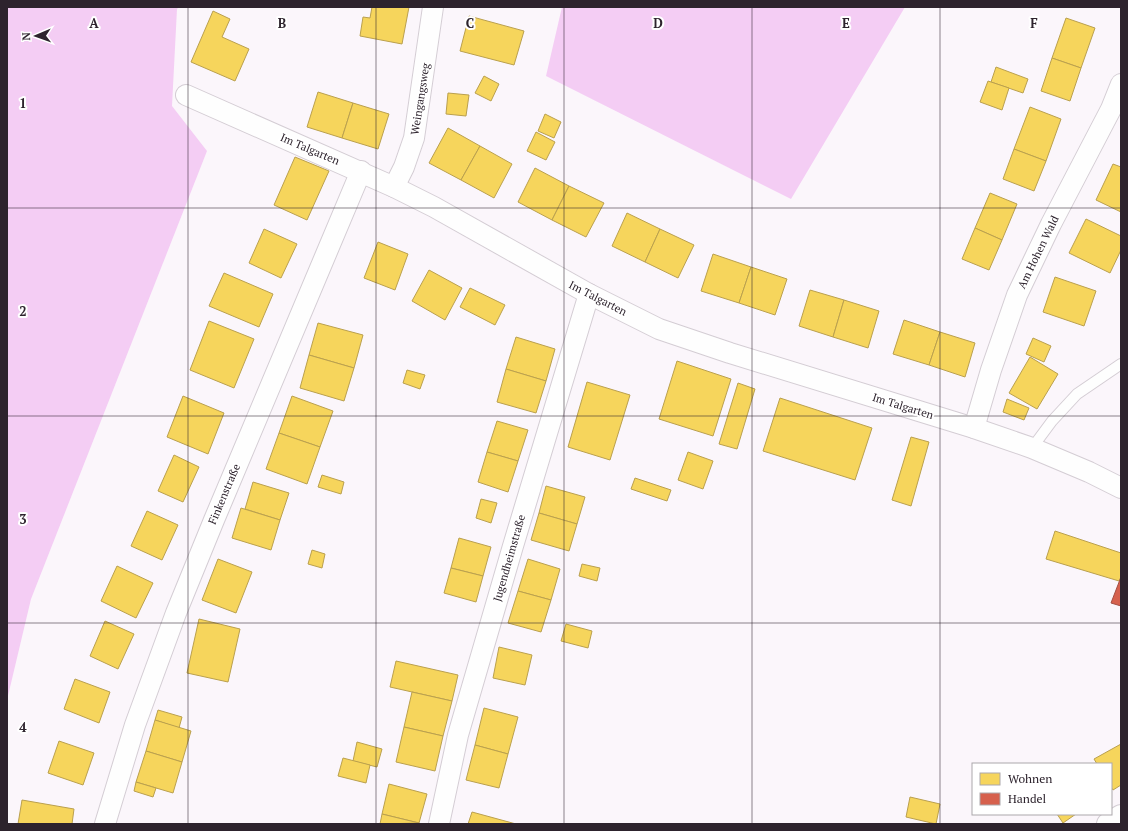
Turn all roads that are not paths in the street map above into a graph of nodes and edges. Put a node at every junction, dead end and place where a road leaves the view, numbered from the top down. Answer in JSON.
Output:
{"nodes":[{"id":1,"x":433,"y":7,"type":"edge"},
{"id":2,"x":1121,"y":84,"type":"edge"},
{"id":3,"x":186,"y":95,"type":"dead end"},
{"id":4,"x":361,"y":171,"type":"junction"},
{"id":5,"x":394,"y":187,"type":"junction"},
{"id":6,"x":589,"y":294,"type":"junction"},
{"id":7,"x":1121,"y":364,"type":"edge"},
{"id":8,"x":974,"y":428,"type":"junction"},
{"id":9,"x":1032,"y":448,"type":"junction"},
{"id":10,"x":1121,"y":488,"type":"edge"},
{"id":11,"x":1121,"y":816,"type":"edge"},
{"id":12,"x":105,"y":824,"type":"edge"},
{"id":13,"x":439,"y":824,"type":"edge"},
{"id":14,"x":1108,"y":824,"type":"edge"}],
"edges":[{"from":1,"to":5,"type":"street","name":"Weingangsweg"},
{"from":2,"to":8,"type":"street","name":"Am Hohen Wald"},
{"from":3,"to":4,"type":"street","name":"Im Talgarten"},
{"from":4,"to":5,"type":"street","name":"Im Talgarten"},
{"from":4,"to":12,"type":"street","name":"Finkenstraße"},
{"from":5,"to":6,"type":"street","name":"Im Talgarten"},
{"from":6,"to":8,"type":"street","name":"Im Talgarten"},
{"from":6,"to":13,"type":"street","name":"Jugendheimstraße"},
{"from":7,"to":9,"type":"lane"},
{"from":8,"to":9,"type":"street","name":"Im Talgarten"},
{"from":9,"to":10,"type":"street","name":"Im Talgarten"},
{"from":11,"to":14,"type":"main road"}]}
